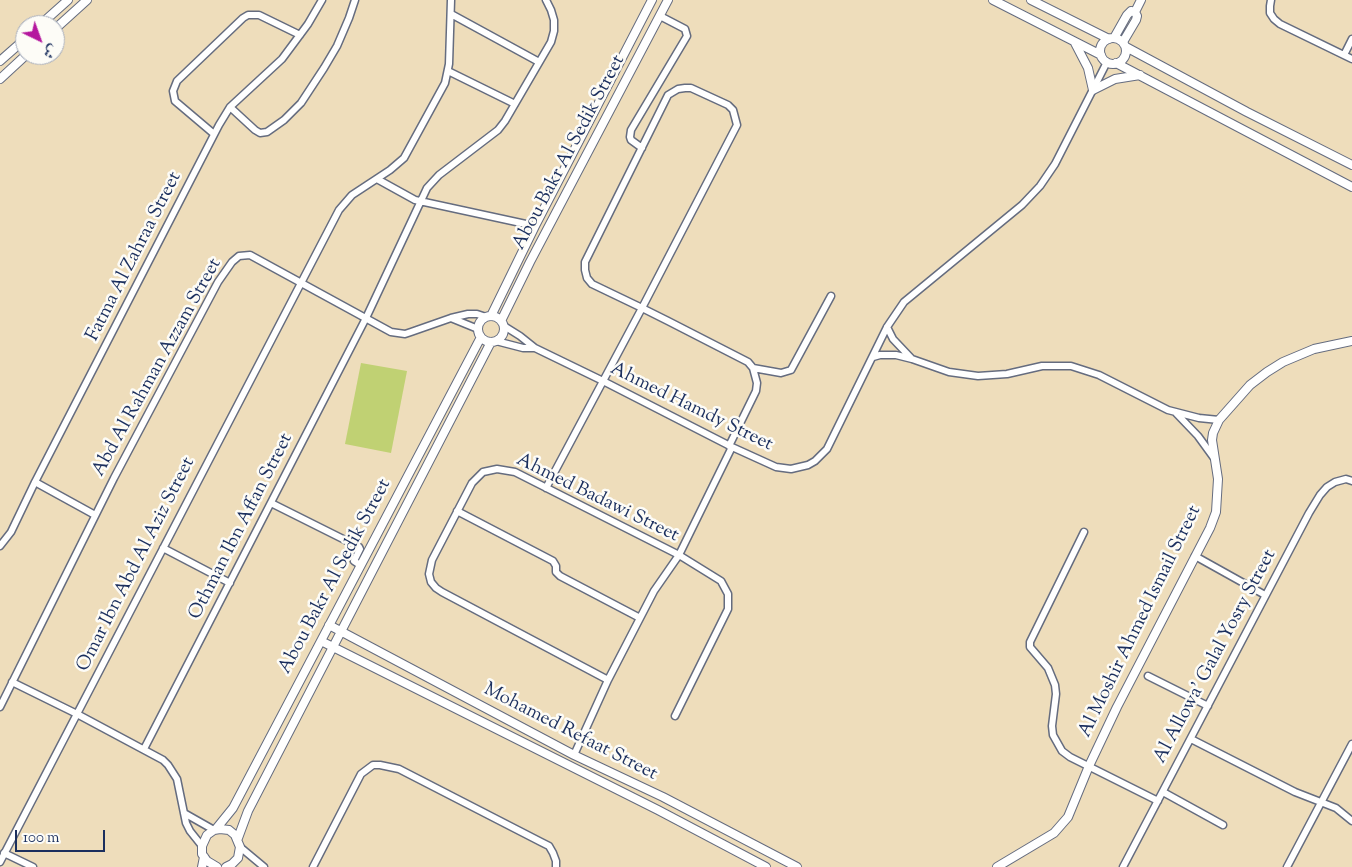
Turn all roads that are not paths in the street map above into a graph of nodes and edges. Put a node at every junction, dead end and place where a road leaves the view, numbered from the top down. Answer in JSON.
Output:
{"nodes":[{"id":1,"x":68,"y":0,"type":"edge"},
{"id":2,"x":87,"y":0,"type":"edge"},
{"id":3,"x":322,"y":0,"type":"edge"},
{"id":4,"x":355,"y":0,"type":"edge"},
{"id":5,"x":451,"y":0,"type":"edge"},
{"id":6,"x":546,"y":0,"type":"edge"},
{"id":7,"x":652,"y":0,"type":"edge"},
{"id":8,"x":668,"y":0,"type":"edge"},
{"id":9,"x":993,"y":0,"type":"edge"},
{"id":10,"x":1031,"y":0,"type":"edge"},
{"id":11,"x":1141,"y":0,"type":"edge"},
{"id":12,"x":1271,"y":0,"type":"edge"},
{"id":13,"x":1135,"y":12,"type":"junction"},
{"id":14,"x":450,"y":14,"type":"junction"},
{"id":15,"x":51,"y":15,"type":"edge"},
{"id":16,"x":660,"y":16,"type":"junction"},
{"id":17,"x":65,"y":20,"type":"edge"},
{"id":18,"x":300,"y":35,"type":"junction"},
{"id":19,"x":1112,"y":38,"type":"junction"},
{"id":20,"x":1352,"y":39,"type":"edge"},
{"id":21,"x":1074,"y":42,"type":"junction"},
{"id":22,"x":1124,"y":44,"type":"junction"},
{"id":23,"x":15,"y":48,"type":"edge"},
{"id":24,"x":1101,"y":55,"type":"junction"},
{"id":25,"x":1344,"y":55,"type":"junction"},
{"id":26,"x":1352,"y":59,"type":"edge"},
{"id":27,"x":0,"y":61,"type":"edge"},
{"id":28,"x":539,"y":62,"type":"junction"},
{"id":29,"x":1107,"y":62,"type":"junction"},
{"id":30,"x":1116,"y":63,"type":"junction"},
{"id":31,"x":15,"y":65,"type":"edge"},
{"id":32,"x":448,"y":71,"type":"junction"},
{"id":33,"x":1140,"y":75,"type":"junction"},
{"id":34,"x":0,"y":78,"type":"edge"},
{"id":35,"x":1093,"y":90,"type":"junction"},
{"id":36,"x":515,"y":104,"type":"junction"},
{"id":37,"x":230,"y":107,"type":"junction"},
{"id":38,"x":214,"y":134,"type":"junction"},
{"id":39,"x":642,"y":148,"type":"junction"},
{"id":40,"x":1352,"y":165,"type":"edge"},
{"id":41,"x":377,"y":179,"type":"junction"},
{"id":42,"x":1352,"y":187,"type":"edge"},
{"id":43,"x":420,"y":202,"type":"junction"},
{"id":44,"x":535,"y":226,"type":"junction"},
{"id":45,"x":301,"y":283,"type":"junction"},
{"id":46,"x":831,"y":296,"type":"dead end"},
{"id":47,"x":642,"y":308,"type":"junction"},
{"id":48,"x":489,"y":316,"type":"junction"},
{"id":49,"x":366,"y":318,"type":"junction"},
{"id":50,"x":452,"y":318,"type":"junction"},
{"id":51,"x":503,"y":324,"type":"junction"},
{"id":52,"x":887,"y":327,"type":"junction"},
{"id":53,"x":479,"y":333,"type":"junction"},
{"id":54,"x":493,"y":341,"type":"junction"},
{"id":55,"x":1352,"y":341,"type":"edge"},
{"id":56,"x":535,"y":348,"type":"junction"},
{"id":57,"x":872,"y":357,"type":"junction"},
{"id":58,"x":912,"y":359,"type":"junction"},
{"id":59,"x":753,"y":368,"type":"junction"},
{"id":60,"x":603,"y":381,"type":"junction"},
{"id":61,"x":1175,"y":412,"type":"junction"},
{"id":62,"x":1219,"y":420,"type":"junction"},
{"id":63,"x":731,"y":447,"type":"junction"},
{"id":64,"x":1214,"y":458,"type":"junction"},
{"id":65,"x":1352,"y":481,"type":"edge"},
{"id":66,"x":35,"y":482,"type":"junction"},
{"id":67,"x":546,"y":488,"type":"junction"},
{"id":68,"x":271,"y":503,"type":"junction"},
{"id":69,"x":457,"y":511,"type":"junction"},
{"id":70,"x":95,"y":515,"type":"junction"},
{"id":71,"x":1084,"y":532,"type":"dead end"},
{"id":72,"x":0,"y":546,"type":"edge"},
{"id":73,"x":163,"y":548,"type":"junction"},
{"id":74,"x":679,"y":555,"type":"junction"},
{"id":75,"x":1195,"y":556,"type":"junction"},
{"id":76,"x":360,"y":565,"type":"junction"},
{"id":77,"x":230,"y":583,"type":"junction"},
{"id":78,"x":1265,"y":595,"type":"junction"},
{"id":79,"x":640,"y":618,"type":"junction"},
{"id":80,"x":329,"y":625,"type":"junction"},
{"id":81,"x":342,"y":632,"type":"junction"},
{"id":82,"x":321,"y":641,"type":"junction"},
{"id":83,"x":333,"y":648,"type":"junction"},
{"id":84,"x":1148,"y":676,"type":"dead end"},
{"id":85,"x":608,"y":680,"type":"junction"},
{"id":86,"x":12,"y":682,"type":"junction"},
{"id":87,"x":1208,"y":706,"type":"junction"},
{"id":88,"x":0,"y":707,"type":"edge"},
{"id":89,"x":77,"y":714,"type":"junction"},
{"id":90,"x":675,"y":716,"type":"dead end"},
{"id":91,"x":1190,"y":739,"type":"junction"},
{"id":92,"x":1352,"y":744,"type":"edge"},
{"id":93,"x":144,"y":749,"type":"junction"},
{"id":94,"x":574,"y":755,"type":"junction"},
{"id":95,"x":1089,"y":766,"type":"junction"},
{"id":96,"x":1163,"y":792,"type":"junction"},
{"id":97,"x":663,"y":797,"type":"junction"},
{"id":98,"x":1158,"y":801,"type":"junction"},
{"id":99,"x":1321,"y":802,"type":"junction"},
{"id":100,"x":673,"y":803,"type":"junction"},
{"id":101,"x":658,"y":810,"type":"junction"},
{"id":102,"x":184,"y":813,"type":"junction"},
{"id":103,"x":668,"y":815,"type":"junction"},
{"id":104,"x":1352,"y":820,"type":"edge"},
{"id":105,"x":1223,"y":826,"type":"dead end"},
{"id":106,"x":215,"y":830,"type":"junction"},
{"id":107,"x":239,"y":842,"type":"junction"},
{"id":108,"x":202,"y":846,"type":"junction"},
{"id":109,"x":4,"y":853,"type":"junction"},
{"id":110,"x":204,"y":857,"type":"junction"},
{"id":111,"x":0,"y":862,"type":"edge"},
{"id":112,"x":33,"y":867,"type":"edge"},
{"id":113,"x":202,"y":867,"type":"edge"},
{"id":114,"x":217,"y":867,"type":"edge"},
{"id":115,"x":229,"y":867,"type":"edge"},
{"id":116,"x":264,"y":867,"type":"edge"},
{"id":117,"x":313,"y":867,"type":"edge"},
{"id":118,"x":556,"y":867,"type":"edge"},
{"id":119,"x":766,"y":867,"type":"edge"},
{"id":120,"x":798,"y":867,"type":"edge"},
{"id":121,"x":997,"y":867,"type":"edge"},
{"id":122,"x":1123,"y":867,"type":"edge"},
{"id":123,"x":1287,"y":867,"type":"edge"}],
"edges":[{"from":1,"to":15,"type":"street"},
{"from":2,"to":17,"type":"street"},
{"from":3,"to":18,"type":"street","name":"Fatma Al Zahraa Street"},
{"from":4,"to":37,"type":"street"},
{"from":5,"to":14,"type":"street","name":"Omar Ibn Abd Al Aziz Street"},
{"from":6,"to":28,"type":"street","name":"Othman Ibn Affan Street"},
{"from":7,"to":44,"type":"street","name":"Abou Bakr Al Sedik Street"},
{"from":8,"to":16,"type":"street","name":"Abou Bakr Al Sedik Street"},
{"from":9,"to":21,"type":"street"},
{"from":10,"to":19,"type":"street"},
{"from":11,"to":13,"type":"street"},
{"from":12,"to":25,"type":"street"},
{"from":13,"to":19,"type":"street"},
{"from":13,"to":22,"type":"street"},
{"from":14,"to":28,"type":"street"},
{"from":14,"to":32,"type":"street","name":"Omar Ibn Abd Al Aziz Street"},
{"from":16,"to":39,"type":"street"},
{"from":16,"to":51,"type":"street","name":"Abou Bakr Al Sedik Street"},
{"from":18,"to":37,"type":"street","name":"Fatma Al Zahraa Street"},
{"from":18,"to":38,"type":"street"},
{"from":19,"to":22,"type":"street"},
{"from":19,"to":24,"type":"street"},
{"from":20,"to":25,"type":"street"},
{"from":21,"to":24,"type":"street"},
{"from":21,"to":35,"type":"street"},
{"from":22,"to":30,"type":"street"},
{"from":22,"to":40,"type":"street"},
{"from":23,"to":27,"type":"street"},
{"from":24,"to":29,"type":"street"},
{"from":25,"to":26,"type":"street"},
{"from":28,"to":36,"type":"street","name":"Othman Ibn Affan Street"},
{"from":29,"to":30,"type":"street"},
{"from":29,"to":35,"type":"street","name":"Ahmed Hamdy Street"},
{"from":30,"to":33,"type":"street"},
{"from":31,"to":34,"type":"street"},
{"from":32,"to":36,"type":"street"},
{"from":32,"to":41,"type":"street","name":"Omar Ibn Abd Al Aziz Street"},
{"from":33,"to":35,"type":"street"},
{"from":33,"to":42,"type":"street"},
{"from":35,"to":52,"type":"street","name":"Ahmed Hamdy Street"},
{"from":36,"to":43,"type":"street","name":"Othman Ibn Affan Street"},
{"from":37,"to":38,"type":"street","name":"Fatma Al Zahraa Street"},
{"from":38,"to":66,"type":"street","name":"Fatma Al Zahraa Street"},
{"from":39,"to":47,"type":"street"},
{"from":39,"to":47,"type":"street"},
{"from":41,"to":43,"type":"street"},
{"from":41,"to":45,"type":"street","name":"Omar Ibn Abd Al Aziz Street"},
{"from":43,"to":44,"type":"street"},
{"from":43,"to":49,"type":"street","name":"Othman Ibn Affan Street"},
{"from":44,"to":48,"type":"street","name":"Abou Bakr Al Sedik Street"},
{"from":45,"to":49,"type":"street","name":"Abd Al Rahman Azzam Street"},
{"from":45,"to":70,"type":"street","name":"Abd Al Rahman Azzam Street"},
{"from":45,"to":73,"type":"street","name":"Omar Ibn Abd Al Aziz Street"},
{"from":46,"to":59,"type":"street"},
{"from":47,"to":59,"type":"street"},
{"from":47,"to":60,"type":"street"},
{"from":48,"to":50,"type":"street","name":"Abd Al Rahman Azzam Street"},
{"from":48,"to":51,"type":"street"},
{"from":48,"to":53,"type":"street"},
{"from":49,"to":50,"type":"street","name":"Abd Al Rahman Azzam Street"},
{"from":49,"to":68,"type":"street","name":"Othman Ibn Affan Street"},
{"from":50,"to":53,"type":"street"},
{"from":51,"to":54,"type":"street"},
{"from":51,"to":56,"type":"street","name":"Ahmed Hamdy Street"},
{"from":52,"to":57,"type":"street","name":"Ahmed Hamdy Street"},
{"from":52,"to":58,"type":"street"},
{"from":53,"to":54,"type":"street"},
{"from":53,"to":76,"type":"street","name":"Abou Bakr Al Sedik Street"},
{"from":54,"to":56,"type":"street","name":"Ahmed Hamdy Street"},
{"from":54,"to":81,"type":"street","name":"Abou Bakr Al Sedik Street"},
{"from":55,"to":62,"type":"street","name":"Al Moshir Ahmed Ismail Street"},
{"from":56,"to":60,"type":"street","name":"Ahmed Hamdy Street"},
{"from":57,"to":58,"type":"street"},
{"from":57,"to":63,"type":"street","name":"Ahmed Hamdy Street"},
{"from":58,"to":61,"type":"street"},
{"from":59,"to":63,"type":"street"},
{"from":60,"to":63,"type":"street","name":"Ahmed Hamdy Street"},
{"from":60,"to":67,"type":"street"},
{"from":61,"to":62,"type":"street"},
{"from":61,"to":64,"type":"street"},
{"from":62,"to":64,"type":"street","name":"Al Moshir Ahmed Ismail Street"},
{"from":63,"to":74,"type":"street"},
{"from":64,"to":75,"type":"street","name":"Al Moshir Ahmed Ismail Street"},
{"from":65,"to":78,"type":"street","name":"Al Allowa' Galal Yosry Street"},
{"from":66,"to":70,"type":"street"},
{"from":66,"to":72,"type":"street","name":"Fatma Al Zahraa Street"},
{"from":67,"to":69,"type":"street","name":"Ahmed Badawi Street"},
{"from":67,"to":74,"type":"street","name":"Ahmed Badawi Street"},
{"from":68,"to":76,"type":"street"},
{"from":68,"to":77,"type":"street","name":"Othman Ibn Affan Street"},
{"from":69,"to":79,"type":"street"},
{"from":69,"to":85,"type":"street","name":"Ahmed Badawi Street"},
{"from":70,"to":86,"type":"street","name":"Abd Al Rahman Azzam Street"},
{"from":71,"to":95,"type":"street"},
{"from":73,"to":77,"type":"street"},
{"from":73,"to":89,"type":"street","name":"Omar Ibn Abd Al Aziz Street"},
{"from":74,"to":79,"type":"street"},
{"from":74,"to":90,"type":"street","name":"Ahmed Badawi Street"},
{"from":75,"to":78,"type":"street"},
{"from":75,"to":95,"type":"street","name":"Al Moshir Ahmed Ismail Street"},
{"from":76,"to":80,"type":"street","name":"Abou Bakr Al Sedik Street"},
{"from":77,"to":93,"type":"street","name":"Othman Ibn Affan Street"},
{"from":78,"to":87,"type":"street","name":"Al Allowa' Galal Yosry Street"},
{"from":79,"to":85,"type":"street"},
{"from":80,"to":81,"type":"street","name":"Mohamed Refaat Street"},
{"from":80,"to":82,"type":"street","name":"Abou Bakr Al Sedik Street"},
{"from":81,"to":83,"type":"street","name":"Abou Bakr Al Sedik Street"},
{"from":81,"to":94,"type":"street","name":"Mohamed Refaat Street"},
{"from":82,"to":83,"type":"street","name":"Mohamed Refaat Street"},
{"from":82,"to":106,"type":"street","name":"Abou Bakr Al Sedik Street"},
{"from":83,"to":101,"type":"street","name":"Mohamed Refaat Street"},
{"from":83,"to":107,"type":"street","name":"Abou Bakr Al Sedik Street"},
{"from":84,"to":87,"type":"street"},
{"from":85,"to":94,"type":"street"},
{"from":86,"to":88,"type":"street","name":"Abd Al Rahman Azzam Street"},
{"from":86,"to":89,"type":"street"},
{"from":87,"to":91,"type":"street","name":"Al Allowa' Galal Yosry Street"},
{"from":89,"to":93,"type":"street"},
{"from":89,"to":109,"type":"street","name":"Omar Ibn Abd Al Aziz Street"},
{"from":91,"to":96,"type":"street","name":"Al Allowa' Galal Yosry Street"},
{"from":91,"to":99,"type":"street"},
{"from":92,"to":99,"type":"street"},
{"from":93,"to":102,"type":"street"},
{"from":94,"to":97,"type":"street","name":"Mohamed Refaat Street"},
{"from":95,"to":98,"type":"street"},
{"from":95,"to":121,"type":"street","name":"Al Moshir Ahmed Ismail Street"},
{"from":96,"to":98,"type":"street","name":"Al Allowa' Galal Yosry Street"},
{"from":96,"to":105,"type":"street"},
{"from":97,"to":100,"type":"street","name":"Mohamed Refaat Street"},
{"from":97,"to":101,"type":"street"},
{"from":98,"to":122,"type":"street","name":"Al Allowa' Galal Yosry Street"},
{"from":99,"to":104,"type":"street"},
{"from":99,"to":123,"type":"street"},
{"from":100,"to":103,"type":"street"},
{"from":100,"to":120,"type":"street","name":"Mohamed Refaat Street"},
{"from":101,"to":103,"type":"street","name":"Mohamed Refaat Street"},
{"from":102,"to":106,"type":"street"},
{"from":102,"to":108,"type":"street"},
{"from":103,"to":119,"type":"street","name":"Mohamed Refaat Street"},
{"from":106,"to":107,"type":"street"},
{"from":106,"to":108,"type":"street","name":"Abou Bakr Al Sedik Street"},
{"from":107,"to":115,"type":"street","name":"Abou Bakr Al Sedik Street"},
{"from":107,"to":116,"type":"street"},
{"from":108,"to":110,"type":"street"},
{"from":109,"to":111,"type":"street","name":"Omar Ibn Abd Al Aziz Street"},
{"from":109,"to":112,"type":"street"},
{"from":110,"to":113,"type":"street"},
{"from":110,"to":114,"type":"street"},
{"from":117,"to":118,"type":"street"}]}
